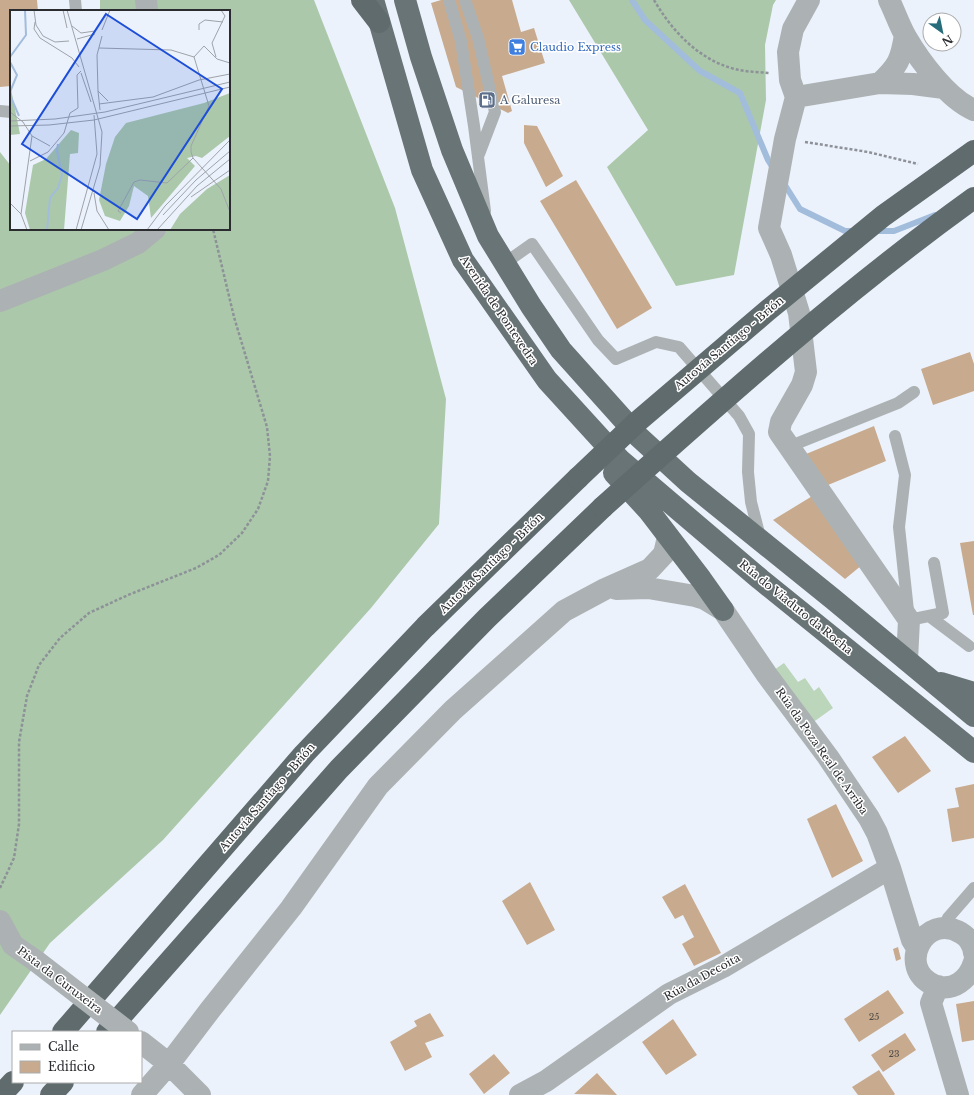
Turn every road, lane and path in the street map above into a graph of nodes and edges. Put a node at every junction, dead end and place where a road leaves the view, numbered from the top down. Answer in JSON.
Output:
{"nodes":[{"id":1,"x":75,"y":0,"type":"edge"},
{"id":2,"x":146,"y":0,"type":"edge"},
{"id":3,"x":362,"y":0,"type":"edge"},
{"id":4,"x":373,"y":0,"type":"edge"},
{"id":5,"x":405,"y":0,"type":"edge"},
{"id":6,"x":449,"y":0,"type":"edge"},
{"id":7,"x":466,"y":0,"type":"edge"},
{"id":8,"x":654,"y":0,"type":"edge"},
{"id":9,"x":809,"y":0,"type":"edge"},
{"id":10,"x":889,"y":0,"type":"edge"},
{"id":11,"x":76,"y":10,"type":"edge"},
{"id":12,"x":147,"y":10,"type":"edge"},
{"id":13,"x":379,"y":22,"type":"junction"},
{"id":14,"x":905,"y":35,"type":"junction"},
{"id":15,"x":880,"y":83,"type":"junction"},
{"id":16,"x":944,"y":88,"type":"junction"},
{"id":17,"x":793,"y":89,"type":"junction"},
{"id":18,"x":974,"y":110,"type":"edge"},
{"id":19,"x":0,"y":111,"type":"edge"},
{"id":20,"x":10,"y":112,"type":"edge"},
{"id":21,"x":785,"y":139,"type":"junction"},
{"id":22,"x":974,"y":151,"type":"edge"},
{"id":23,"x":478,"y":158,"type":"junction"},
{"id":24,"x":926,"y":165,"type":"dead end"},
{"id":25,"x":974,"y":198,"type":"edge"},
{"id":26,"x":154,"y":230,"type":"edge"},
{"id":27,"x":213,"y":230,"type":"edge"},
{"id":28,"x":488,"y":236,"type":"junction"},
{"id":29,"x":505,"y":263,"type":"junction"},
{"id":30,"x":0,"y":301,"type":"edge"},
{"id":31,"x":914,"y":392,"type":"dead end"},
{"id":32,"x":577,"y":414,"type":"junction"},
{"id":33,"x":895,"y":436,"type":"dead end"},
{"id":34,"x":788,"y":447,"type":"junction"},
{"id":35,"x":620,"y":460,"type":"joint"},
{"id":36,"x":668,"y":537,"type":"junction"},
{"id":37,"x":761,"y":541,"type":"junction"},
{"id":38,"x":934,"y":563,"type":"dead end"},
{"id":39,"x":605,"y":589,"type":"junction"},
{"id":40,"x":723,"y":610,"type":"junction"},
{"id":41,"x":919,"y":618,"type":"junction"},
{"id":42,"x":969,"y":646,"type":"dead end"},
{"id":43,"x":907,"y":660,"type":"junction"},
{"id":44,"x":930,"y":680,"type":"junction"},
{"id":45,"x":974,"y":694,"type":"edge"},
{"id":46,"x":974,"y":716,"type":"edge"},
{"id":47,"x":974,"y":752,"type":"edge"},
{"id":48,"x":890,"y":868,"type":"junction"},
{"id":49,"x":0,"y":888,"type":"edge"},
{"id":50,"x":974,"y":888,"type":"edge"},
{"id":51,"x":0,"y":921,"type":"edge"},
{"id":52,"x":943,"y":928,"type":"junction"},
{"id":53,"x":971,"y":938,"type":"edge"},
{"id":54,"x":917,"y":948,"type":"junction"},
{"id":55,"x":973,"y":966,"type":"edge"},
{"id":56,"x":938,"y":986,"type":"junction"},
{"id":57,"x":64,"y":1031,"type":"edge"},
{"id":58,"x":108,"y":1031,"type":"edge"},
{"id":59,"x":127,"y":1031,"type":"edge"},
{"id":60,"x":142,"y":1043,"type":"edge"},
{"id":61,"x":169,"y":1064,"type":"junction"},
{"id":62,"x":12,"y":1083,"type":"edge"},
{"id":63,"x":26,"y":1083,"type":"edge"},
{"id":64,"x":62,"y":1083,"type":"edge"},
{"id":65,"x":1,"y":1095,"type":"edge"},
{"id":66,"x":16,"y":1095,"type":"edge"},
{"id":67,"x":51,"y":1095,"type":"edge"},
{"id":68,"x":142,"y":1095,"type":"edge"},
{"id":69,"x":200,"y":1095,"type":"edge"},
{"id":70,"x":520,"y":1095,"type":"edge"},
{"id":71,"x":958,"y":1095,"type":"edge"}],
"edges":[{"from":1,"to":11,"type":"lane"},
{"from":2,"to":12,"type":"street"},
{"from":3,"to":13,"type":"highway"},
{"from":4,"to":13,"type":"highway","name":"Avenida de Pontevedra"},
{"from":5,"to":28,"type":"highway"},
{"from":6,"to":23,"type":"lane"},
{"from":7,"to":23,"type":"lane"},
{"from":8,"to":17,"type":"path"},
{"from":9,"to":17,"type":"street"},
{"from":10,"to":14,"type":"street"},
{"from":13,"to":32,"type":"highway","name":"Avenida de Pontevedra"},
{"from":14,"to":15,"type":"street"},
{"from":14,"to":16,"type":"street"},
{"from":15,"to":16,"type":"street"},
{"from":15,"to":17,"type":"street"},
{"from":16,"to":18,"type":"street"},
{"from":17,"to":21,"type":"street"},
{"from":19,"to":20,"type":"lane"},
{"from":21,"to":24,"type":"path"},
{"from":21,"to":34,"type":"street"},
{"from":22,"to":57,"type":"highway","name":"Autovía Santiago - Brión","bridge":true},
{"from":23,"to":28,"type":"lane"},
{"from":25,"to":58,"type":"highway","bridge":true},
{"from":26,"to":30,"type":"street"},
{"from":27,"to":49,"type":"path"},
{"from":28,"to":29,"type":"highway"},
{"from":29,"to":37,"type":"highway"},
{"from":29,"to":37,"type":"lane"},
{"from":31,"to":34,"type":"lane"},
{"from":32,"to":35,"type":"highway","name":"Avenida de Pontevedra"},
{"from":32,"to":36,"type":"highway"},
{"from":33,"to":41,"type":"lane"},
{"from":34,"to":41,"type":"street"},
{"from":35,"to":47,"type":"highway","name":"Rúa do Viaduto da Rocha"},
{"from":36,"to":39,"type":"street"},
{"from":36,"to":40,"type":"highway"},
{"from":37,"to":43,"type":"highway"},
{"from":38,"to":41,"type":"lane"},
{"from":39,"to":40,"type":"street"},
{"from":39,"to":61,"type":"street"},
{"from":40,"to":48,"type":"street","name":"Rúa da Poza Real de Arriba"},
{"from":41,"to":42,"type":"lane"},
{"from":41,"to":43,"type":"street"},
{"from":43,"to":44,"type":"highway"},
{"from":44,"to":45,"type":"highway"},
{"from":44,"to":46,"type":"highway"},
{"from":48,"to":54,"type":"street","name":"Rúa da Poza Real de Arriba"},
{"from":48,"to":70,"type":"street","name":"Rúa da Decoita"},
{"from":50,"to":52,"type":"lane"},
{"from":51,"to":59,"type":"street","name":"Pista da Curuxeira","bridge":true},
{"from":52,"to":53,"type":"street"},
{"from":52,"to":54,"type":"street"},
{"from":53,"to":55,"type":"street"},
{"from":54,"to":56,"type":"street"},
{"from":55,"to":56,"type":"street"},
{"from":56,"to":71,"type":"street"},
{"from":60,"to":61,"type":"street"},
{"from":61,"to":68,"type":"street"},
{"from":61,"to":69,"type":"street"},
{"from":62,"to":65,"type":"highway"},
{"from":63,"to":66,"type":"highway"},
{"from":64,"to":67,"type":"highway"}]}
